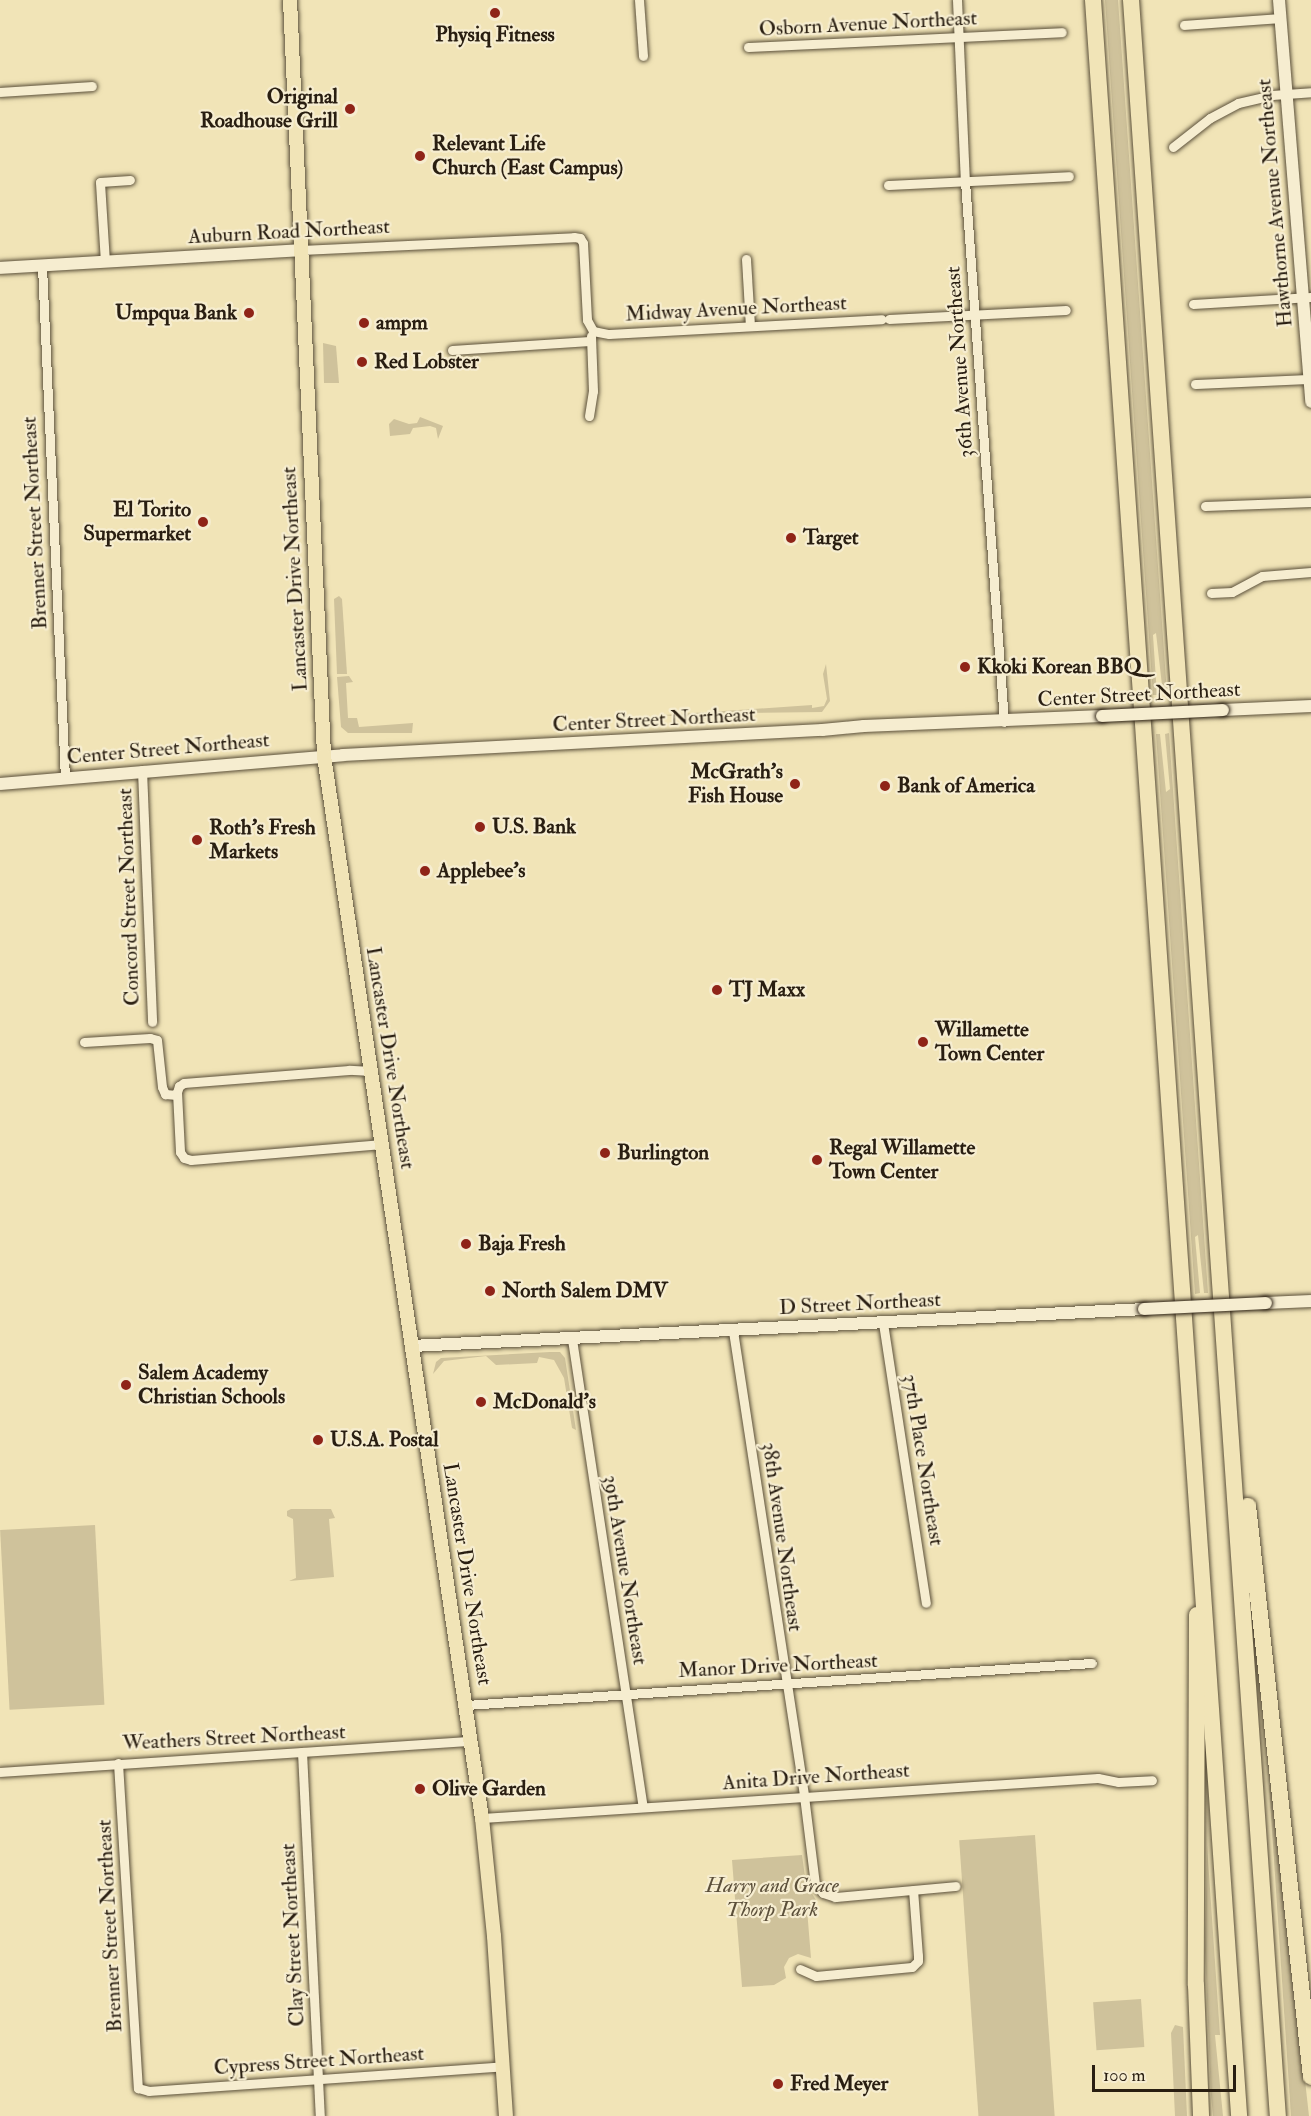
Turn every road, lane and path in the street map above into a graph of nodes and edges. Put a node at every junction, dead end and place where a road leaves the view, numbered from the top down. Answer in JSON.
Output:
{"nodes":[{"id":1,"x":290,"y":0,"type":"edge"},
{"id":2,"x":639,"y":0,"type":"edge"},
{"id":3,"x":957,"y":0,"type":"edge"},
{"id":4,"x":1093,"y":0,"type":"edge"},
{"id":5,"x":1131,"y":0,"type":"edge"},
{"id":6,"x":1279,"y":0,"type":"edge"},
{"id":7,"x":1280,"y":18,"type":"junction"},
{"id":8,"x":1184,"y":25,"type":"dead end"},
{"id":9,"x":1062,"y":32,"type":"dead end"},
{"id":10,"x":959,"y":38,"type":"junction"},
{"id":11,"x":748,"y":47,"type":"dead end"},
{"id":12,"x":643,"y":56,"type":"dead end"},
{"id":13,"x":92,"y":87,"type":"dead end"},
{"id":14,"x":0,"y":92,"type":"edge"},
{"id":15,"x":1311,"y":92,"type":"edge"},
{"id":16,"x":1286,"y":93,"type":"junction"},
{"id":17,"x":1173,"y":147,"type":"dead end"},
{"id":18,"x":1070,"y":176,"type":"dead end"},
{"id":19,"x":130,"y":180,"type":"dead end"},
{"id":20,"x":965,"y":181,"type":"junction"},
{"id":21,"x":888,"y":185,"type":"dead end"},
{"id":22,"x":302,"y":250,"type":"junction"},
{"id":23,"x":746,"y":259,"type":"dead end"},
{"id":24,"x":105,"y":262,"type":"junction"},
{"id":25,"x":42,"y":266,"type":"junction"},
{"id":26,"x":0,"y":268,"type":"edge"},
{"id":27,"x":1307,"y":298,"type":"edge"},
{"id":28,"x":1193,"y":304,"type":"dead end"},
{"id":29,"x":1066,"y":310,"type":"dead end"},
{"id":30,"x":975,"y":316,"type":"junction"},
{"id":31,"x":750,"y":326,"type":"junction"},
{"id":32,"x":593,"y":331,"type":"junction"},
{"id":33,"x":590,"y":341,"type":"junction"},
{"id":34,"x":452,"y":350,"type":"dead end"},
{"id":35,"x":1309,"y":379,"type":"junction"},
{"id":36,"x":1195,"y":384,"type":"dead end"},
{"id":37,"x":1311,"y":402,"type":"edge"},
{"id":38,"x":589,"y":416,"type":"dead end"},
{"id":39,"x":1311,"y":502,"type":"edge"},
{"id":40,"x":1205,"y":506,"type":"dead end"},
{"id":41,"x":1311,"y":572,"type":"edge"},
{"id":42,"x":1211,"y":593,"type":"dead end"},
{"id":43,"x":1311,"y":706,"type":"edge"},
{"id":44,"x":1004,"y":722,"type":"junction"},
{"id":45,"x":324,"y":756,"type":"junction"},
{"id":46,"x":142,"y":770,"type":"junction"},
{"id":47,"x":65,"y":778,"type":"junction"},
{"id":48,"x":0,"y":784,"type":"edge"},
{"id":49,"x":152,"y":1022,"type":"dead end"},
{"id":50,"x":84,"y":1042,"type":"dead end"},
{"id":51,"x":371,"y":1071,"type":"junction"},
{"id":52,"x":178,"y":1090,"type":"junction"},
{"id":53,"x":382,"y":1144,"type":"junction"},
{"id":54,"x":1311,"y":1301,"type":"edge"},
{"id":55,"x":884,"y":1323,"type":"junction"},
{"id":56,"x":733,"y":1331,"type":"junction"},
{"id":57,"x":572,"y":1339,"type":"junction"},
{"id":58,"x":1225,"y":1345,"type":"junction"},
{"id":59,"x":412,"y":1346,"type":"junction"},
{"id":60,"x":1202,"y":1560,"type":"junction"},
{"id":61,"x":926,"y":1603,"type":"dead end"},
{"id":62,"x":1092,"y":1664,"type":"dead end"},
{"id":63,"x":785,"y":1684,"type":"junction"},
{"id":64,"x":626,"y":1693,"type":"junction"},
{"id":65,"x":466,"y":1705,"type":"junction"},
{"id":66,"x":471,"y":1741,"type":"junction"},
{"id":67,"x":302,"y":1752,"type":"junction"},
{"id":68,"x":118,"y":1763,"type":"junction"},
{"id":69,"x":0,"y":1772,"type":"edge"},
{"id":70,"x":1152,"y":1780,"type":"dead end"},
{"id":71,"x":804,"y":1796,"type":"junction"},
{"id":72,"x":643,"y":1806,"type":"junction"},
{"id":73,"x":482,"y":1818,"type":"junction"},
{"id":74,"x":956,"y":1886,"type":"dead end"},
{"id":75,"x":913,"y":1890,"type":"junction"},
{"id":76,"x":800,"y":1969,"type":"dead end"},
{"id":77,"x":503,"y":2066,"type":"junction"},
{"id":78,"x":1311,"y":2077,"type":"edge"},
{"id":79,"x":318,"y":2079,"type":"junction"},
{"id":80,"x":138,"y":2088,"type":"joint"},
{"id":81,"x":320,"y":2116,"type":"edge"},
{"id":82,"x":506,"y":2116,"type":"edge"},
{"id":83,"x":1201,"y":2116,"type":"edge"},
{"id":84,"x":1239,"y":2116,"type":"edge"},
{"id":85,"x":1278,"y":2116,"type":"edge"}],
"edges":[{"from":1,"to":22,"type":"main road","name":"Lancaster Drive Northeast"},
{"from":2,"to":12,"type":"street"},
{"from":3,"to":10,"type":"street","name":"36th Avenue Northeast"},
{"from":4,"to":60,"type":"highway"},
{"from":5,"to":58,"type":"highway"},
{"from":6,"to":7,"type":"main road","name":"Hawthorne Avenue Northeast"},
{"from":7,"to":8,"type":"street"},
{"from":7,"to":16,"type":"main road","name":"Hawthorne Avenue Northeast"},
{"from":9,"to":10,"type":"street","name":"Osborn Avenue Northeast"},
{"from":10,"to":11,"type":"street","name":"Osborn Avenue Northeast"},
{"from":10,"to":20,"type":"street","name":"36th Avenue Northeast"},
{"from":13,"to":14,"type":"street"},
{"from":15,"to":16,"type":"street"},
{"from":16,"to":17,"type":"street"},
{"from":16,"to":27,"type":"main road","name":"Hawthorne Avenue Northeast"},
{"from":18,"to":20,"type":"street"},
{"from":19,"to":24,"type":"street"},
{"from":20,"to":21,"type":"street"},
{"from":20,"to":30,"type":"street","name":"36th Avenue Northeast"},
{"from":22,"to":24,"type":"main road","name":"Auburn Road Northeast"},
{"from":22,"to":32,"type":"street","name":"Auburn Road Northeast"},
{"from":22,"to":45,"type":"main road","name":"Lancaster Drive Northeast"},
{"from":23,"to":31,"type":"street"},
{"from":24,"to":25,"type":"main road","name":"Auburn Road Northeast"},
{"from":25,"to":26,"type":"main road","name":"Auburn Road Northeast"},
{"from":25,"to":47,"type":"street","name":"Brenner Street Northeast"},
{"from":27,"to":28,"type":"street"},
{"from":27,"to":35,"type":"main road","name":"Hawthorne Avenue Northeast"},
{"from":29,"to":30,"type":"street","name":"Midway Avenue Northeast"},
{"from":30,"to":31,"type":"street","name":"Midway Avenue Northeast"},
{"from":30,"to":44,"type":"street","name":"36th Avenue Northeast"},
{"from":31,"to":32,"type":"street","name":"Midway Avenue Northeast"},
{"from":32,"to":33,"type":"street"},
{"from":33,"to":34,"type":"street"},
{"from":33,"to":38,"type":"street"},
{"from":35,"to":36,"type":"street"},
{"from":35,"to":37,"type":"main road","name":"Hawthorne Avenue Northeast"},
{"from":39,"to":40,"type":"street"},
{"from":41,"to":42,"type":"street"},
{"from":43,"to":44,"type":"main road","name":"Center Street Northeast","bridge":true},
{"from":44,"to":45,"type":"main road","name":"Center Street Northeast"},
{"from":45,"to":46,"type":"main road","name":"Center Street Northeast"},
{"from":45,"to":51,"type":"main road","name":"Lancaster Drive Northeast"},
{"from":46,"to":47,"type":"main road","name":"Center Street Northeast"},
{"from":46,"to":49,"type":"street","name":"Concord Street Northeast"},
{"from":47,"to":48,"type":"main road","name":"Center Street Northeast"},
{"from":50,"to":52,"type":"street"},
{"from":51,"to":52,"type":"street"},
{"from":51,"to":53,"type":"main road","name":"Lancaster Drive Northeast"},
{"from":52,"to":53,"type":"street"},
{"from":53,"to":59,"type":"main road","name":"Lancaster Drive Northeast"},
{"from":54,"to":55,"type":"main road","name":"D Street Northeast","bridge":true},
{"from":55,"to":56,"type":"main road","name":"D Street Northeast"},
{"from":55,"to":61,"type":"street","name":"37th Place Northeast"},
{"from":56,"to":57,"type":"main road","name":"D Street Northeast"},
{"from":56,"to":63,"type":"street","name":"38th Avenue Northeast"},
{"from":57,"to":59,"type":"main road","name":"D Street Northeast"},
{"from":57,"to":64,"type":"street","name":"39th Avenue Northeast"},
{"from":58,"to":78,"type":"highway"},
{"from":58,"to":85,"type":"highway"},
{"from":59,"to":65,"type":"main road","name":"Lancaster Drive Northeast"},
{"from":60,"to":83,"type":"highway"},
{"from":60,"to":84,"type":"highway"},
{"from":62,"to":63,"type":"street","name":"Manor Drive Northeast"},
{"from":63,"to":64,"type":"street","name":"Manor Drive Northeast"},
{"from":63,"to":71,"type":"street","name":"38th Avenue Northeast"},
{"from":64,"to":65,"type":"street","name":"Manor Drive Northeast"},
{"from":64,"to":72,"type":"street","name":"39th Avenue Northeast"},
{"from":65,"to":66,"type":"main road","name":"Lancaster Drive Northeast"},
{"from":66,"to":67,"type":"street","name":"Weathers Street Northeast"},
{"from":66,"to":73,"type":"main road","name":"Lancaster Drive Northeast"},
{"from":67,"to":68,"type":"street","name":"Weathers Street Northeast"},
{"from":67,"to":79,"type":"street","name":"Clay Street Northeast"},
{"from":68,"to":69,"type":"street","name":"Weathers Street Northeast"},
{"from":68,"to":80,"type":"street","name":"Brenner Street Northeast"},
{"from":70,"to":71,"type":"street","name":"Anita Drive Northeast"},
{"from":71,"to":72,"type":"street","name":"Anita Drive Northeast"},
{"from":71,"to":75,"type":"street","name":"38th Avenue Northeast"},
{"from":72,"to":73,"type":"street","name":"Anita Drive Northeast"},
{"from":73,"to":77,"type":"main road","name":"Lancaster Drive Northeast"},
{"from":74,"to":75,"type":"street"},
{"from":75,"to":76,"type":"street"},
{"from":77,"to":79,"type":"street","name":"Cypress Street Northeast"},
{"from":77,"to":82,"type":"main road","name":"Lancaster Drive Northeast"},
{"from":79,"to":80,"type":"street","name":"Cypress Street Northeast"},
{"from":79,"to":81,"type":"street","name":"Clay Street Northeast"}]}
